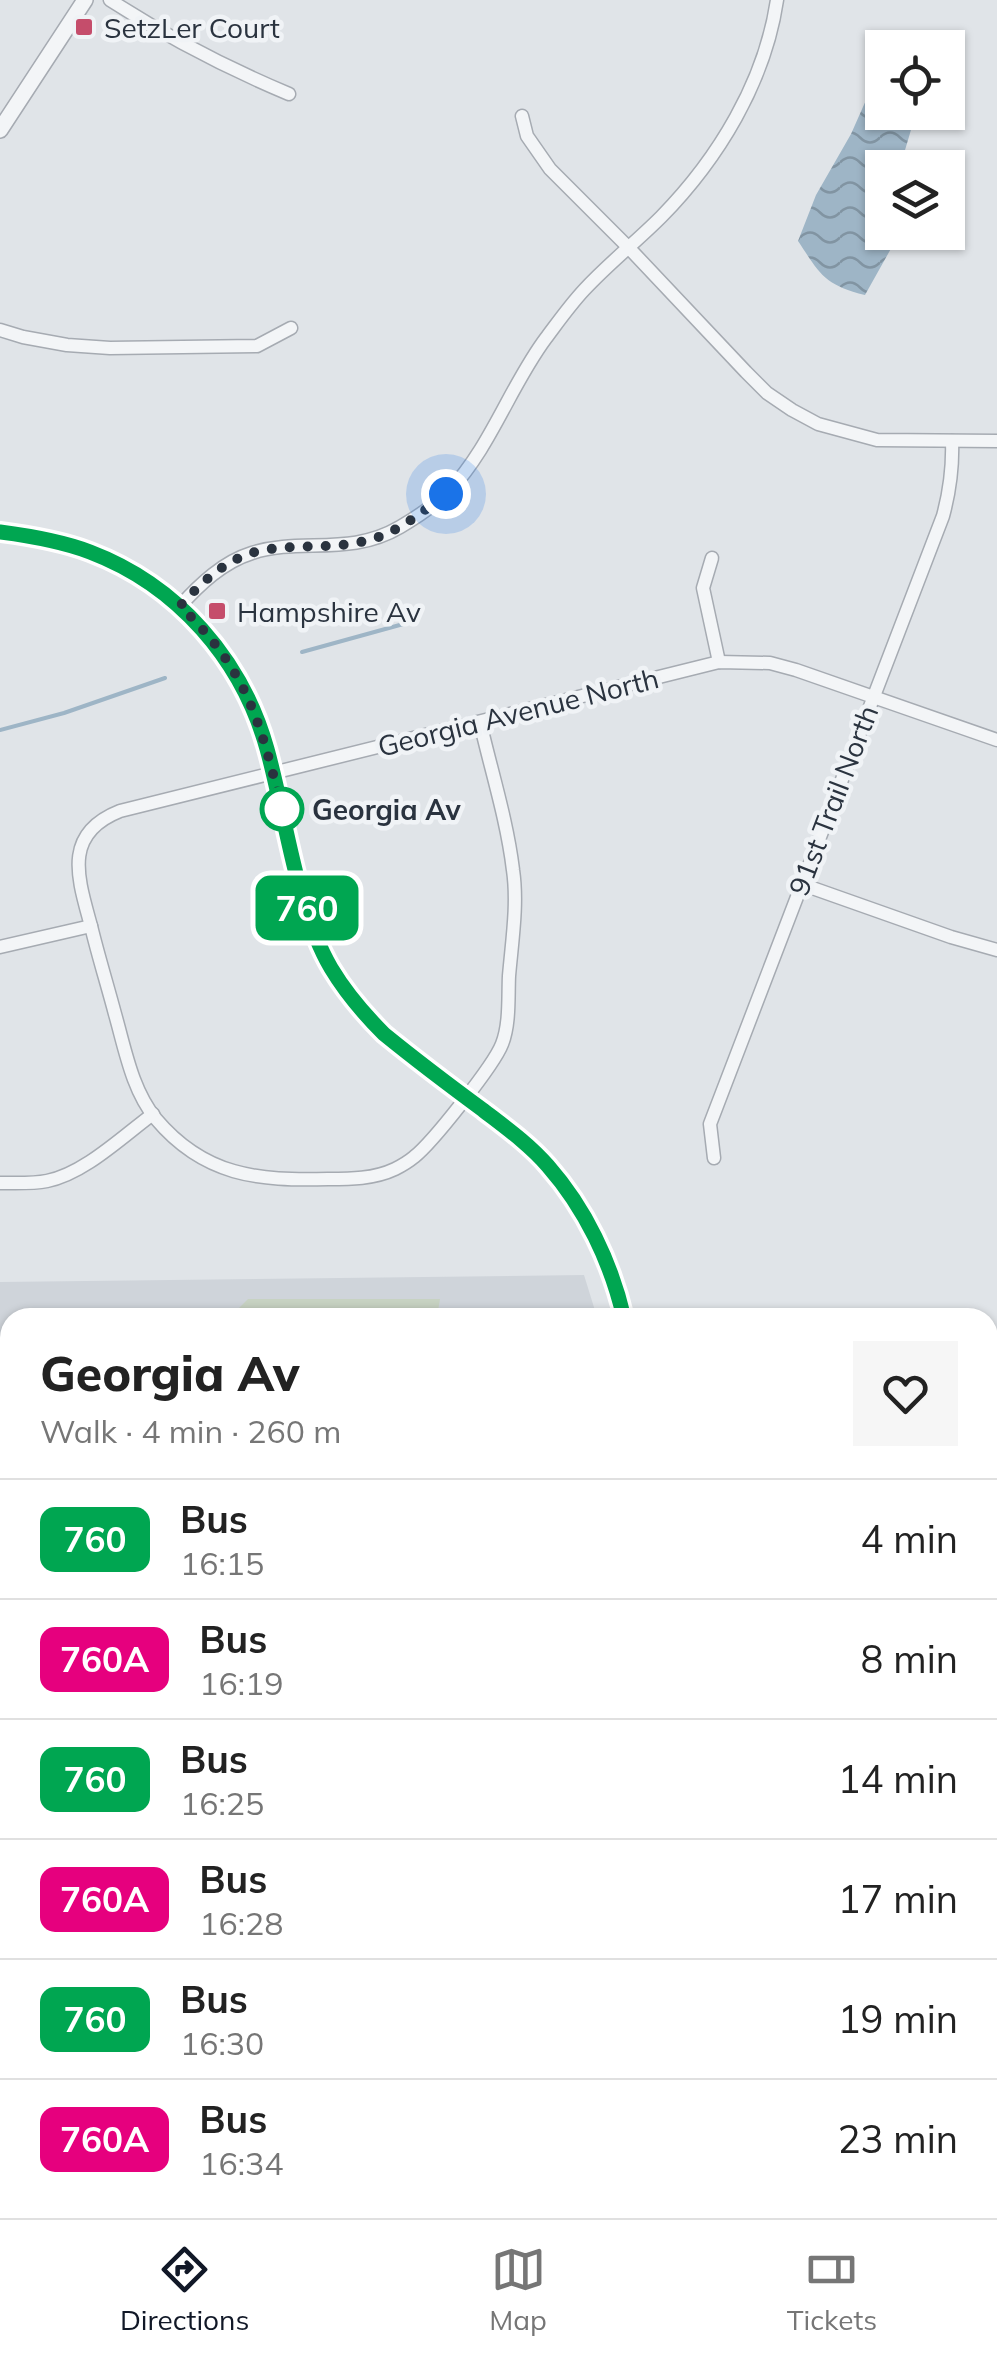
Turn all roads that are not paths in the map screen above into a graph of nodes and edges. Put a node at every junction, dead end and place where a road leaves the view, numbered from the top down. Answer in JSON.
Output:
{"nodes":[{"id":1,"x":85,"y":0,"type":"edge"},
{"id":2,"x":110,"y":0,"type":"edge"},
{"id":3,"x":777,"y":0,"type":"edge"},
{"id":4,"x":289,"y":94,"type":"dead end"},
{"id":5,"x":522,"y":116,"type":"dead end"},
{"id":6,"x":0,"y":130,"type":"edge"},
{"id":7,"x":628,"y":247,"type":"junction"},
{"id":8,"x":291,"y":328,"type":"dead end"},
{"id":9,"x":0,"y":330,"type":"edge"},
{"id":10,"x":952,"y":442,"type":"junction"},
{"id":11,"x":997,"y":442,"type":"edge"},
{"id":12,"x":0,"y":532,"type":"edge"},
{"id":13,"x":712,"y":558,"type":"dead end"},
{"id":14,"x":180,"y":606,"type":"junction"},
{"id":15,"x":719,"y":662,"type":"junction"},
{"id":16,"x":873,"y":697,"type":"junction"},
{"id":17,"x":480,"y":722,"type":"junction"},
{"id":18,"x":997,"y":740,"type":"edge"},
{"id":19,"x":273,"y":773,"type":"junction"},
{"id":20,"x":801,"y":884,"type":"junction"},
{"id":21,"x":91,"y":926,"type":"junction"},
{"id":22,"x":0,"y":947,"type":"edge"},
{"id":23,"x":997,"y":950,"type":"edge"},
{"id":24,"x":466,"y":1097,"type":"junction"},
{"id":25,"x":153,"y":1114,"type":"junction"},
{"id":26,"x":714,"y":1158,"type":"dead end"},
{"id":27,"x":0,"y":1183,"type":"edge"},
{"id":28,"x":620,"y":1308,"type":"edge"}],
"edges":[{"from":1,"to":6,"type":"street"},
{"from":2,"to":4,"type":"street"},
{"from":3,"to":7,"type":"street"},
{"from":5,"to":7,"type":"street"},
{"from":7,"to":10,"type":"street"},
{"from":7,"to":14,"type":"street"},
{"from":8,"to":9,"type":"street"},
{"from":10,"to":11,"type":"street"},
{"from":10,"to":16,"type":"street","name":"91st Trail North"},
{"from":12,"to":14,"type":"street"},
{"from":13,"to":15,"type":"street"},
{"from":14,"to":19,"type":"street"},
{"from":15,"to":16,"type":"street","name":"Georgia Avenue North"},
{"from":15,"to":17,"type":"street","name":"Georgia Avenue North"},
{"from":16,"to":18,"type":"street","name":"Georgia Avenue North"},
{"from":16,"to":20,"type":"street","name":"91st Trail North"},
{"from":17,"to":19,"type":"street","name":"Georgia Avenue North"},
{"from":17,"to":24,"type":"street"},
{"from":19,"to":21,"type":"street","name":"Georgia Avenue North"},
{"from":19,"to":24,"type":"street"},
{"from":20,"to":23,"type":"street"},
{"from":20,"to":26,"type":"street","name":"91st Trail North"},
{"from":21,"to":22,"type":"street"},
{"from":21,"to":25,"type":"street"},
{"from":24,"to":25,"type":"street"},
{"from":24,"to":28,"type":"street"},
{"from":25,"to":27,"type":"street"}]}
